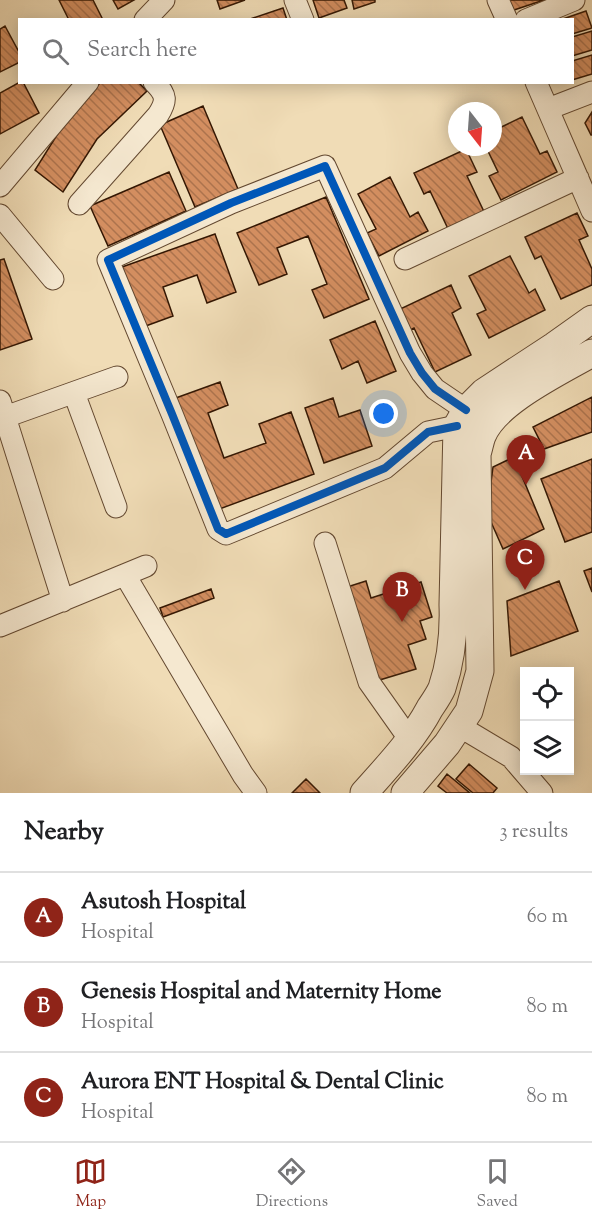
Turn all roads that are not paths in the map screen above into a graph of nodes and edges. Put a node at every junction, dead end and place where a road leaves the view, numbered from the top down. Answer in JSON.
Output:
{"nodes":[{"id":1,"x":164,"y":0,"type":"edge"},
{"id":2,"x":295,"y":0,"type":"edge"},
{"id":3,"x":498,"y":0,"type":"edge"},
{"id":4,"x":574,"y":0,"type":"edge"},
{"id":5,"x":147,"y":18,"type":"edge"},
{"id":6,"x":302,"y":18,"type":"edge"},
{"id":7,"x":506,"y":18,"type":"edge"},
{"id":8,"x":531,"y":18,"type":"edge"},
{"id":9,"x":86,"y":84,"type":"edge"},
{"id":10,"x":155,"y":84,"type":"edge"},
{"id":11,"x":537,"y":84,"type":"edge"},
{"id":12,"x":592,"y":92,"type":"edge"},
{"id":13,"x":548,"y":109,"type":"junction"},
{"id":14,"x":578,"y":178,"type":"junction"},
{"id":15,"x":0,"y":186,"type":"edge"},
{"id":16,"x":79,"y":204,"type":"dead end"},
{"id":17,"x":592,"y":211,"type":"edge"},
{"id":18,"x":0,"y":215,"type":"edge"},
{"id":19,"x":405,"y":259,"type":"dead end"},
{"id":20,"x":53,"y":279,"type":"dead end"},
{"id":21,"x":592,"y":319,"type":"edge"},
{"id":22,"x":592,"y":353,"type":"edge"},
{"id":23,"x":117,"y":377,"type":"dead end"},
{"id":24,"x":74,"y":393,"type":"junction"},
{"id":25,"x":3,"y":409,"type":"edge"},
{"id":26,"x":461,"y":418,"type":"junction"},
{"id":27,"x":116,"y":507,"type":"dead end"},
{"id":28,"x":325,"y":543,"type":"dead end"},
{"id":29,"x":146,"y":566,"type":"dead end"},
{"id":30,"x":125,"y":575,"type":"junction"},
{"id":31,"x":63,"y":601,"type":"junction"},
{"id":32,"x":0,"y":627,"type":"edge"},
{"id":33,"x":459,"y":726,"type":"junction"},
{"id":34,"x":410,"y":740,"type":"junction"},
{"id":35,"x":256,"y":793,"type":"edge"},
{"id":36,"x":364,"y":793,"type":"edge"},
{"id":37,"x":405,"y":793,"type":"edge"},
{"id":38,"x":542,"y":793,"type":"edge"}],
"edges":[{"from":1,"to":5,"type":"street"},
{"from":2,"to":6,"type":"street"},
{"from":3,"to":7,"type":"street"},
{"from":4,"to":8,"type":"street"},
{"from":9,"to":15,"type":"street"},
{"from":10,"to":16,"type":"street"},
{"from":11,"to":13,"type":"street"},
{"from":12,"to":13,"type":"street"},
{"from":13,"to":14,"type":"street"},
{"from":14,"to":17,"type":"street"},
{"from":14,"to":19,"type":"street"},
{"from":18,"to":20,"type":"street"},
{"from":21,"to":26,"type":"street"},
{"from":22,"to":33,"type":"street"},
{"from":23,"to":24,"type":"street"},
{"from":24,"to":25,"type":"street"},
{"from":24,"to":27,"type":"street"},
{"from":25,"to":31,"type":"street"},
{"from":26,"to":26,"type":"street"},
{"from":26,"to":34,"type":"street"},
{"from":28,"to":34,"type":"street"},
{"from":29,"to":30,"type":"street"},
{"from":30,"to":31,"type":"street"},
{"from":30,"to":35,"type":"street"},
{"from":31,"to":32,"type":"street"},
{"from":33,"to":37,"type":"street"},
{"from":33,"to":38,"type":"street"},
{"from":34,"to":36,"type":"street"}]}
